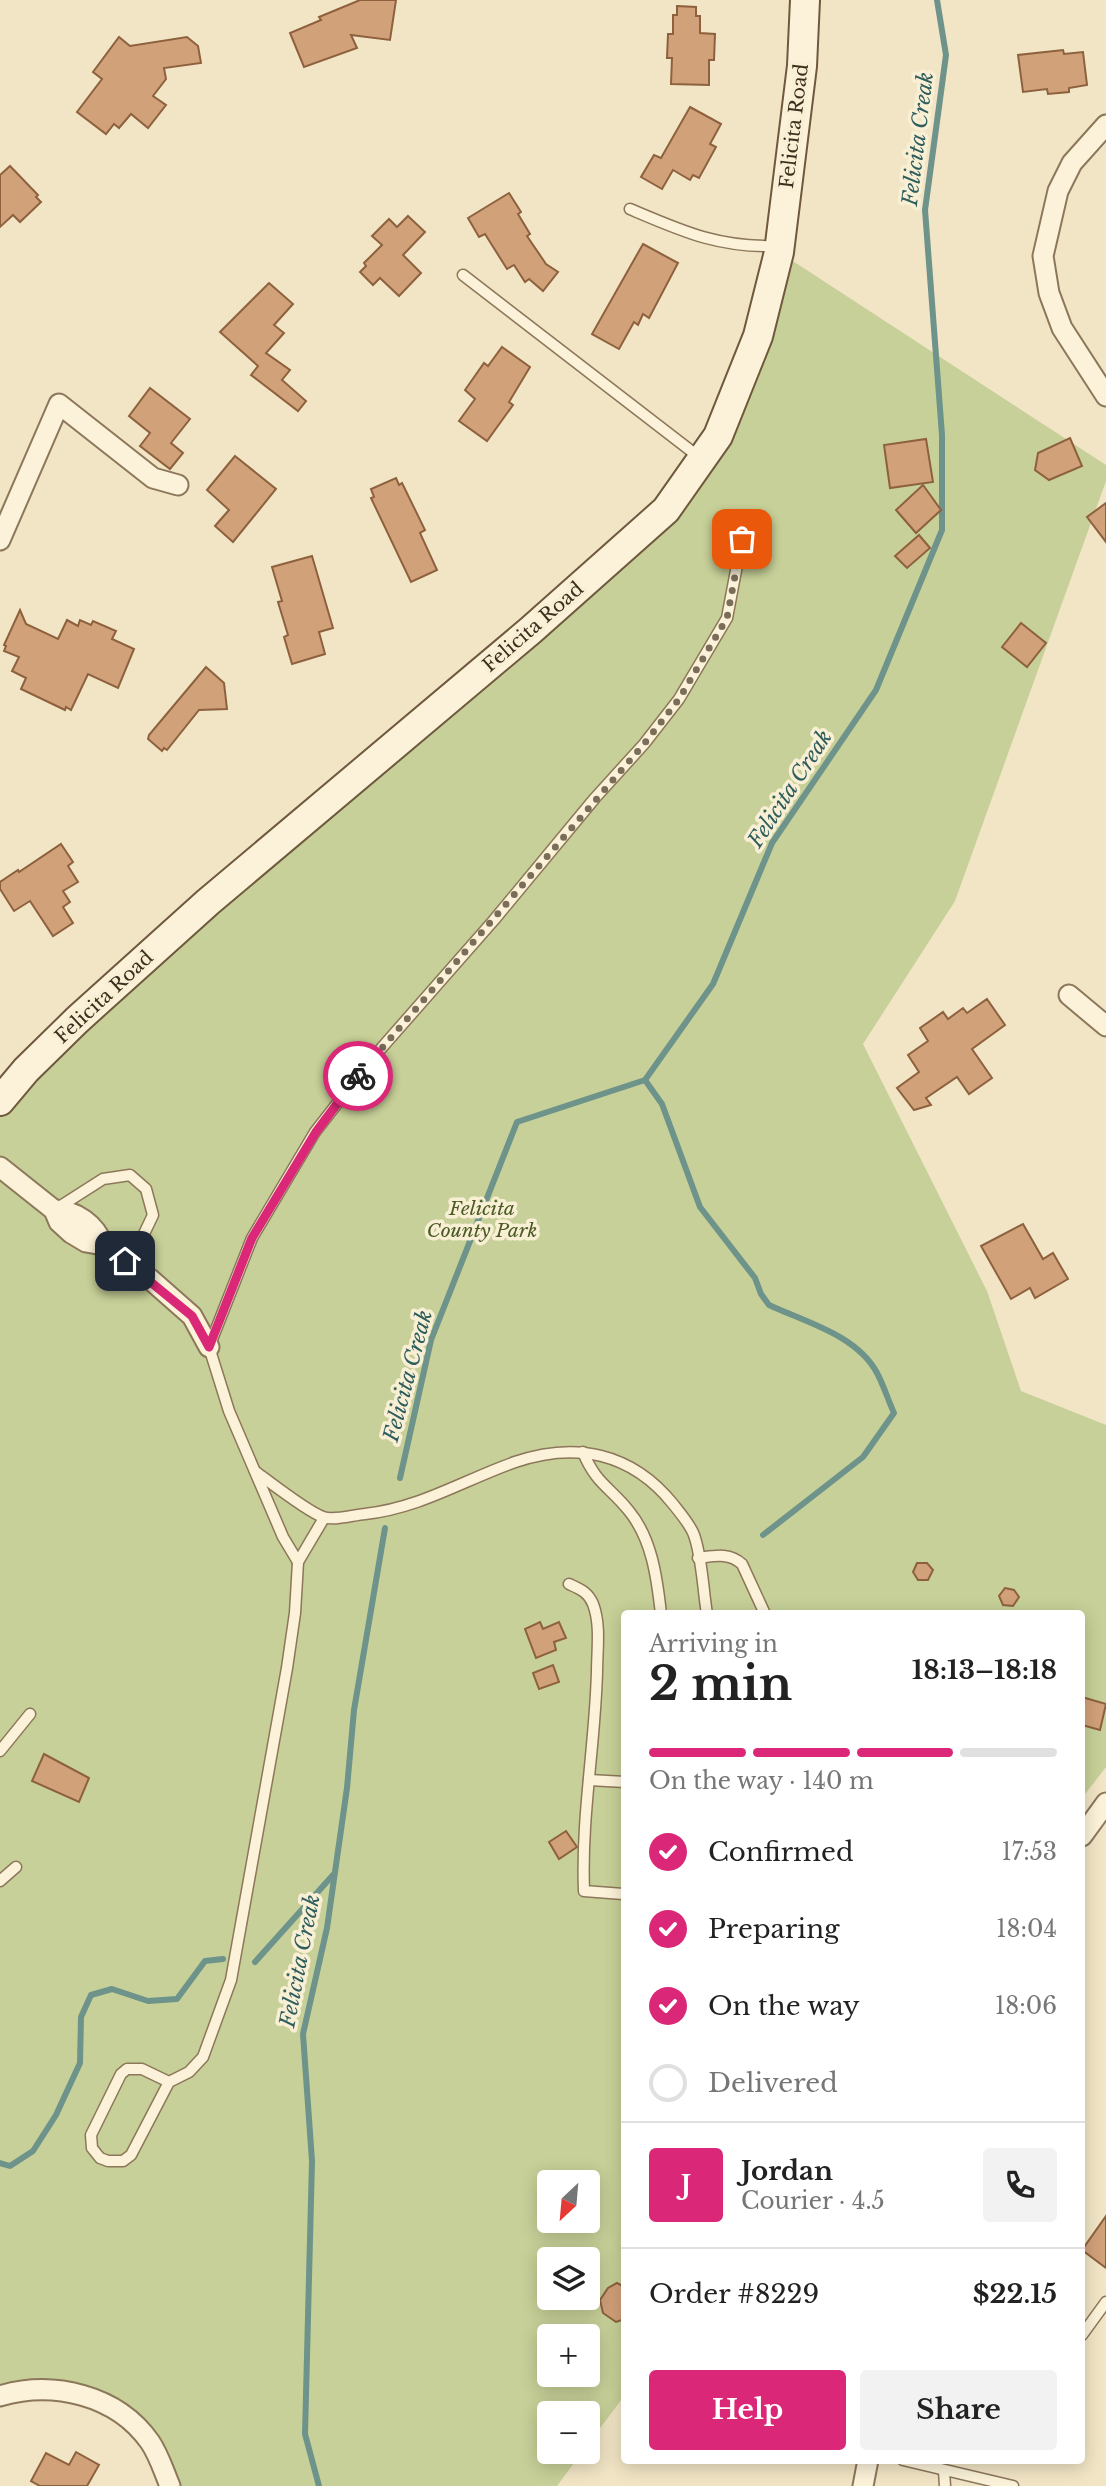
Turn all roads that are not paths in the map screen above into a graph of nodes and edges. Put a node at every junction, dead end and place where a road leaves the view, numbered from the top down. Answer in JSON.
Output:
{"nodes":[{"id":1,"x":805,"y":0,"type":"edge"},
{"id":2,"x":1106,"y":125,"type":"edge"},
{"id":3,"x":630,"y":209,"type":"dead end"},
{"id":4,"x":779,"y":246,"type":"junction"},
{"id":5,"x":463,"y":275,"type":"dead end"},
{"id":6,"x":1106,"y":396,"type":"edge"},
{"id":7,"x":702,"y":459,"type":"junction"},
{"id":8,"x":178,"y":485,"type":"dead end"},
{"id":9,"x":742,"y":539,"type":"dead end"},
{"id":10,"x":0,"y":540,"type":"edge"},
{"id":11,"x":1069,"y":995,"type":"dead end"},
{"id":12,"x":1106,"y":1026,"type":"edge"},
{"id":13,"x":0,"y":1101,"type":"edge"},
{"id":14,"x":0,"y":1167,"type":"edge"},
{"id":15,"x":54,"y":1210,"type":"junction"},
{"id":16,"x":125,"y":1261,"type":"junction"},
{"id":17,"x":209,"y":1347,"type":"junction"},
{"id":18,"x":583,"y":1452,"type":"junction"},
{"id":19,"x":256,"y":1472,"type":"junction"},
{"id":20,"x":324,"y":1518,"type":"junction"},
{"id":21,"x":698,"y":1558,"type":"junction"},
{"id":22,"x":298,"y":1562,"type":"junction"},
{"id":23,"x":569,"y":1584,"type":"dead end"},
{"id":24,"x":659,"y":1610,"type":"edge"},
{"id":25,"x":706,"y":1610,"type":"edge"},
{"id":26,"x":763,"y":1610,"type":"edge"},
{"id":27,"x":30,"y":1714,"type":"dead end"},
{"id":28,"x":0,"y":1751,"type":"edge"},
{"id":29,"x":589,"y":1780,"type":"junction"},
{"id":30,"x":621,"y":1783,"type":"edge"},
{"id":31,"x":1106,"y":1803,"type":"edge"},
{"id":32,"x":1085,"y":1832,"type":"edge"},
{"id":33,"x":16,"y":1867,"type":"dead end"},
{"id":34,"x":0,"y":1881,"type":"edge"},
{"id":35,"x":621,"y":1894,"type":"edge"},
{"id":36,"x":169,"y":2082,"type":"junction"},
{"id":37,"x":1106,"y":2302,"type":"edge"},
{"id":38,"x":1085,"y":2331,"type":"edge"},
{"id":39,"x":0,"y":2396,"type":"edge"},
{"id":40,"x":867,"y":2464,"type":"edge"},
{"id":41,"x":918,"y":2464,"type":"edge"},
{"id":42,"x":944,"y":2471,"type":"junction"},
{"id":43,"x":170,"y":2486,"type":"edge"},
{"id":44,"x":863,"y":2486,"type":"edge"},
{"id":45,"x":946,"y":2486,"type":"edge"},
{"id":46,"x":1013,"y":2486,"type":"edge"}],
"edges":[{"from":1,"to":4,"type":"main road","name":"Felicita Road"},
{"from":2,"to":6,"type":"street"},
{"from":3,"to":4,"type":"lane"},
{"from":4,"to":7,"type":"main road","name":"Felicita Road"},
{"from":5,"to":7,"type":"lane"},
{"from":7,"to":13,"type":"main road","name":"Felicita Road"},
{"from":8,"to":10,"type":"street"},
{"from":9,"to":17,"type":"lane"},
{"from":11,"to":12,"type":"street"},
{"from":14,"to":15,"type":"street"},
{"from":15,"to":16,"type":"street"},
{"from":15,"to":16,"type":"lane"},
{"from":16,"to":17,"type":"street"},
{"from":17,"to":19,"type":"lane"},
{"from":18,"to":20,"type":"lane"},
{"from":18,"to":21,"type":"lane"},
{"from":18,"to":24,"type":"lane"},
{"from":19,"to":20,"type":"lane"},
{"from":19,"to":22,"type":"lane"},
{"from":20,"to":22,"type":"lane"},
{"from":21,"to":25,"type":"lane"},
{"from":21,"to":26,"type":"lane"},
{"from":22,"to":36,"type":"lane"},
{"from":23,"to":29,"type":"lane"},
{"from":27,"to":28,"type":"lane"},
{"from":29,"to":30,"type":"lane"},
{"from":29,"to":35,"type":"lane"},
{"from":31,"to":32,"type":"street"},
{"from":33,"to":34,"type":"lane"},
{"from":36,"to":36,"type":"lane"},
{"from":37,"to":38,"type":"lane"},
{"from":39,"to":43,"type":"street"},
{"from":40,"to":44,"type":"street"},
{"from":41,"to":42,"type":"lane"},
{"from":42,"to":45,"type":"lane"},
{"from":42,"to":46,"type":"lane"}]}
